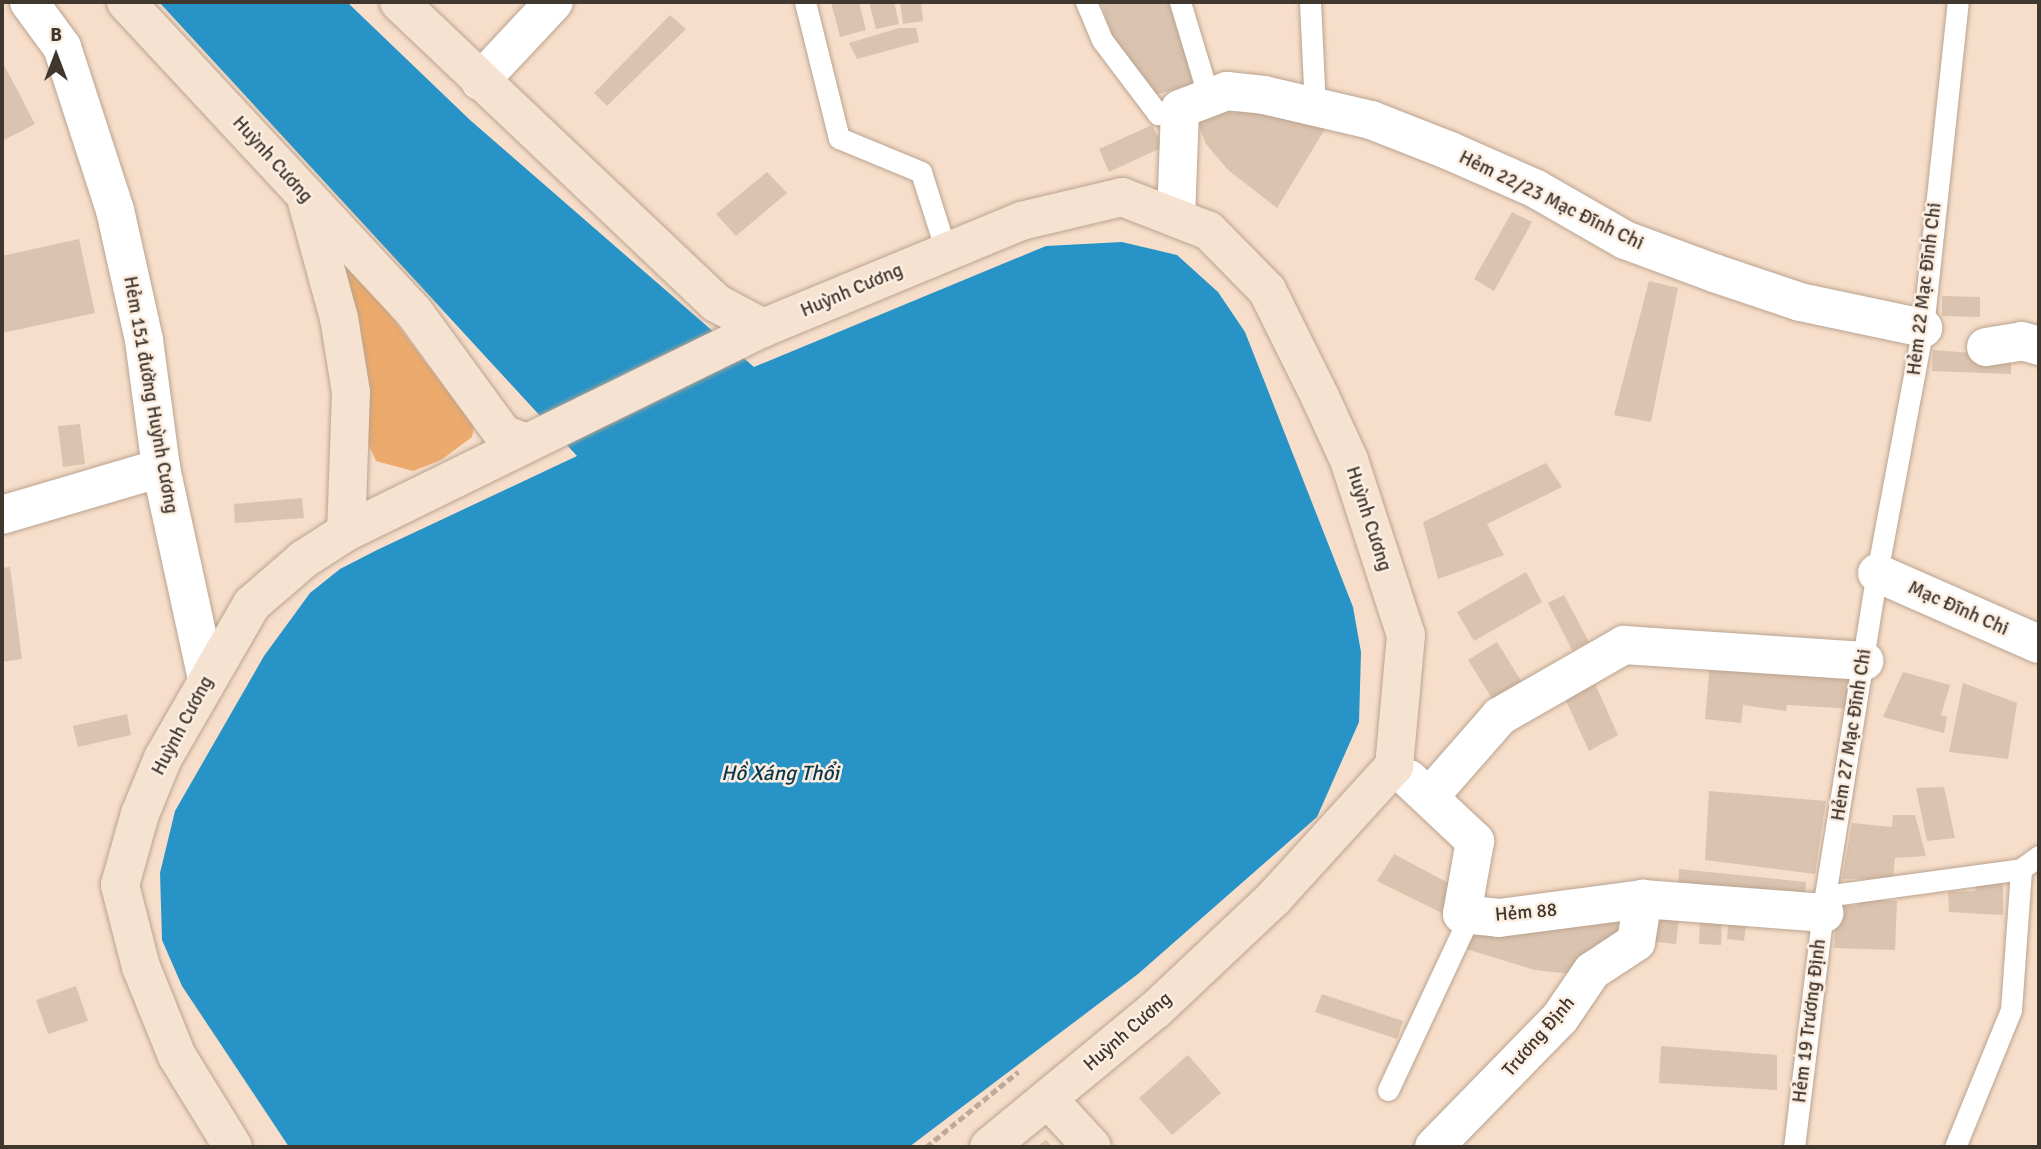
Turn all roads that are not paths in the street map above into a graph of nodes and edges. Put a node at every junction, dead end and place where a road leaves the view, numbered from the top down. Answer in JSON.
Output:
{"nodes":[{"id":1,"x":29,"y":2,"type":"edge"},
{"id":2,"x":126,"y":2,"type":"edge"},
{"id":3,"x":399,"y":2,"type":"edge"},
{"id":4,"x":554,"y":2,"type":"edge"},
{"id":5,"x":805,"y":2,"type":"edge"},
{"id":6,"x":1086,"y":2,"type":"edge"},
{"id":7,"x":1180,"y":2,"type":"edge"},
{"id":8,"x":1310,"y":2,"type":"edge"},
{"id":9,"x":1958,"y":2,"type":"edge"},
{"id":10,"x":480,"y":81,"type":"junction"},
{"id":11,"x":1195,"y":103,"type":"junction"},
{"id":12,"x":1315,"y":110,"type":"junction"},
{"id":13,"x":305,"y":197,"type":"junction"},
{"id":14,"x":1176,"y":218,"type":"junction"},
{"id":15,"x":946,"y":251,"type":"junction"},
{"id":16,"x":1923,"y":328,"type":"junction"},
{"id":17,"x":751,"y":334,"type":"junction"},
{"id":18,"x":2039,"y":346,"type":"edge"},
{"id":19,"x":1986,"y":347,"type":"dead end"},
{"id":20,"x":534,"y":439,"type":"junction"},
{"id":21,"x":162,"y":468,"type":"junction"},
{"id":22,"x":2,"y":515,"type":"edge"},
{"id":23,"x":346,"y":532,"type":"junction"},
{"id":24,"x":1877,"y":573,"type":"junction"},
{"id":25,"x":2039,"y":644,"type":"edge"},
{"id":26,"x":1864,"y":661,"type":"junction"},
{"id":27,"x":207,"y":679,"type":"junction"},
{"id":28,"x":1394,"y":766,"type":"junction"},
{"id":29,"x":1430,"y":796,"type":"junction"},
{"id":30,"x":2039,"y":856,"type":"edge"},
{"id":31,"x":2021,"y":869,"type":"junction"},
{"id":32,"x":1643,"y":899,"type":"junction"},
{"id":33,"x":1824,"y":904,"type":"junction"},
{"id":34,"x":1470,"y":915,"type":"junction"},
{"id":35,"x":1388,"y":1090,"type":"dead end"},
{"id":36,"x":1048,"y":1099,"type":"junction"},
{"id":37,"x":233,"y":1147,"type":"edge"},
{"id":38,"x":989,"y":1147,"type":"edge"},
{"id":39,"x":1093,"y":1147,"type":"edge"},
{"id":40,"x":1434,"y":1147,"type":"edge"},
{"id":41,"x":1794,"y":1147,"type":"edge"},
{"id":42,"x":1955,"y":1147,"type":"edge"}],
"edges":[{"from":1,"to":21,"type":"street","name":"Hẻm 151 đường Huỳnh Cương"},
{"from":2,"to":13,"type":"street","name":"Huỳnh Cương"},
{"from":3,"to":10,"type":"street"},
{"from":4,"to":10,"type":"street"},
{"from":5,"to":15,"type":"lane"},
{"from":6,"to":11,"type":"lane"},
{"from":7,"to":11,"type":"lane"},
{"from":8,"to":12,"type":"lane"},
{"from":9,"to":16,"type":"lane","name":"Hẻm 22 Mạc Đĩnh Chi"},
{"from":10,"to":17,"type":"street"},
{"from":11,"to":12,"type":"street","name":"Hẻm 22/23 Mạc Đĩnh Chi"},
{"from":11,"to":14,"type":"street"},
{"from":12,"to":16,"type":"street","name":"Hẻm 22/23 Mạc Đĩnh Chi"},
{"from":13,"to":20,"type":"street","name":"Huỳnh Cương"},
{"from":13,"to":23,"type":"street"},
{"from":14,"to":15,"type":"street","name":"Huỳnh Cương"},
{"from":14,"to":28,"type":"street","name":"Huỳnh Cương"},
{"from":15,"to":17,"type":"street","name":"Huỳnh Cương"},
{"from":16,"to":24,"type":"lane","name":"Hẻm 22 Mạc Đĩnh Chi"},
{"from":17,"to":20,"type":"street","name":"Huỳnh Cương"},
{"from":18,"to":19,"type":"street"},
{"from":20,"to":23,"type":"street","name":"Huỳnh Cương"},
{"from":21,"to":22,"type":"street"},
{"from":21,"to":27,"type":"street","name":"Hẻm 151 đường Huỳnh Cương"},
{"from":23,"to":27,"type":"street","name":"Huỳnh Cương"},
{"from":24,"to":25,"type":"street","name":"Mạc Đĩnh Chi"},
{"from":24,"to":26,"type":"lane","name":"Hẻm 27 Mạc Đĩnh Chi"},
{"from":26,"to":29,"type":"street"},
{"from":26,"to":33,"type":"lane","name":"Hẻm 27 Mạc Đĩnh Chi"},
{"from":27,"to":37,"type":"street","name":"Huỳnh Cương"},
{"from":28,"to":29,"type":"street"},
{"from":28,"to":36,"type":"street","name":"Huỳnh Cương"},
{"from":29,"to":34,"type":"street","name":"Hẻm 88"},
{"from":30,"to":31,"type":"lane"},
{"from":31,"to":33,"type":"lane"},
{"from":31,"to":42,"type":"lane"},
{"from":32,"to":33,"type":"street"},
{"from":32,"to":34,"type":"street","name":"Hẻm 88"},
{"from":32,"to":40,"type":"street","name":"Trương Định"},
{"from":33,"to":41,"type":"lane","name":"Hẻm 19 Trương Định"},
{"from":34,"to":35,"type":"lane"},
{"from":36,"to":38,"type":"street","name":"Huỳnh Cương"},
{"from":36,"to":39,"type":"street"}]}
